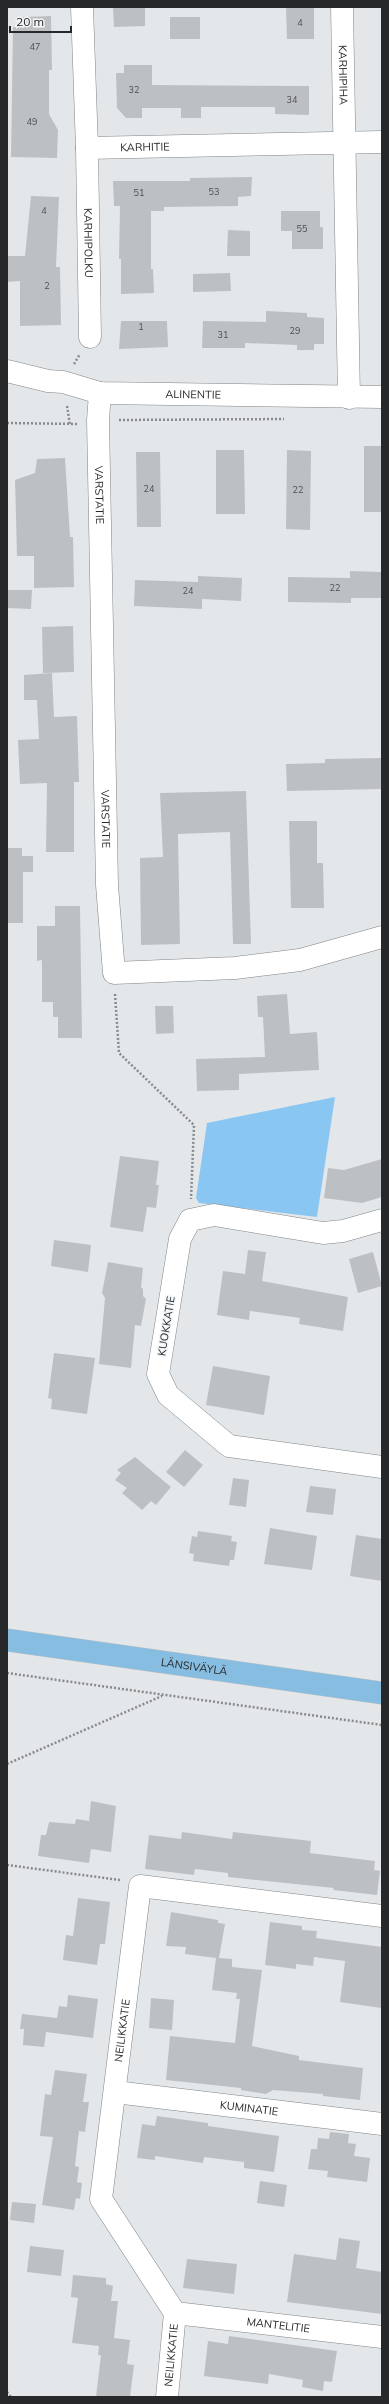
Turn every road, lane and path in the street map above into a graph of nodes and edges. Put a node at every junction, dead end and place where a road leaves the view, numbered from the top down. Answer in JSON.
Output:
{"nodes":[{"id":1,"x":82,"y":7,"type":"edge"},
{"id":2,"x":342,"y":7,"type":"edge"},
{"id":3,"x":343,"y":142,"type":"junction"},
{"id":4,"x":382,"y":142,"type":"edge"},
{"id":5,"x":88,"y":148,"type":"junction"},
{"id":6,"x":90,"y":337,"type":"dead end"},
{"id":7,"x":7,"y":371,"type":"edge"},
{"id":8,"x":100,"y":393,"type":"junction"},
{"id":9,"x":382,"y":397,"type":"edge"},
{"id":10,"x":349,"y":398,"type":"junction"},
{"id":11,"x":287,"y":419,"type":"dead end"},
{"id":12,"x":98,"y":420,"type":"junction"},
{"id":13,"x":7,"y":423,"type":"edge"},
{"id":14,"x":382,"y":937,"type":"edge"},
{"id":15,"x":114,"y":974,"type":"junction"},
{"id":16,"x":190,"y":1220,"type":"junction"},
{"id":17,"x":382,"y":1220,"type":"edge"},
{"id":18,"x":382,"y":1467,"type":"edge"},
{"id":19,"x":7,"y":1640,"type":"edge"},
{"id":20,"x":7,"y":1672,"type":"edge"},
{"id":21,"x":382,"y":1693,"type":"edge"},
{"id":22,"x":162,"y":1695,"type":"junction"},
{"id":23,"x":382,"y":1725,"type":"edge"},
{"id":24,"x":7,"y":1764,"type":"edge"},
{"id":25,"x":7,"y":1865,"type":"edge"},
{"id":26,"x":140,"y":1886,"type":"junction"},
{"id":27,"x":382,"y":1916,"type":"edge"},
{"id":28,"x":115,"y":2092,"type":"junction"},
{"id":29,"x":382,"y":2124,"type":"edge"},
{"id":30,"x":175,"y":2313,"type":"junction"},
{"id":31,"x":382,"y":2337,"type":"edge"},
{"id":32,"x":7,"y":2392,"type":"edge"},
{"id":33,"x":11,"y":2397,"type":"edge"},
{"id":34,"x":167,"y":2397,"type":"edge"}],
"edges":[{"from":1,"to":5,"type":"street"},
{"from":2,"to":3,"type":"street","name":"KARHIPIHA"},
{"from":3,"to":4,"type":"street","name":"KARHITIE"},
{"from":3,"to":5,"type":"street","name":"KARHITIE"},
{"from":3,"to":10,"type":"street"},
{"from":5,"to":6,"type":"street","name":"KARHIPOLKU"},
{"from":7,"to":8,"type":"street","name":"ALINENTIE"},
{"from":8,"to":10,"type":"street","name":"ALINENTIE"},
{"from":8,"to":12,"type":"street","name":"VARSTATIE"},
{"from":9,"to":10,"type":"street","name":"ALINENTIE"},
{"from":11,"to":12,"type":"path"},
{"from":12,"to":13,"type":"path"},
{"from":12,"to":15,"type":"street","name":"VARSTATIE"},
{"from":14,"to":15,"type":"street"},
{"from":15,"to":16,"type":"path"},
{"from":16,"to":17,"type":"street"},
{"from":16,"to":18,"type":"street","name":"KUOKKATIE"},
{"from":19,"to":21,"type":"main road","name":"LÄNSIVÄYLÄ"},
{"from":20,"to":22,"type":"path"},
{"from":22,"to":23,"type":"path"},
{"from":22,"to":24,"type":"path"},
{"from":25,"to":26,"type":"path"},
{"from":26,"to":27,"type":"street"},
{"from":26,"to":28,"type":"street","name":"NEILIKKATIE"},
{"from":28,"to":29,"type":"street","name":"KUMINATIE"},
{"from":28,"to":30,"type":"street","name":"NEILIKKATIE"},
{"from":30,"to":31,"type":"street","name":"MANTELITIE"},
{"from":30,"to":34,"type":"street","name":"NEILIKKATIE"},
{"from":32,"to":33,"type":"path"}]}
